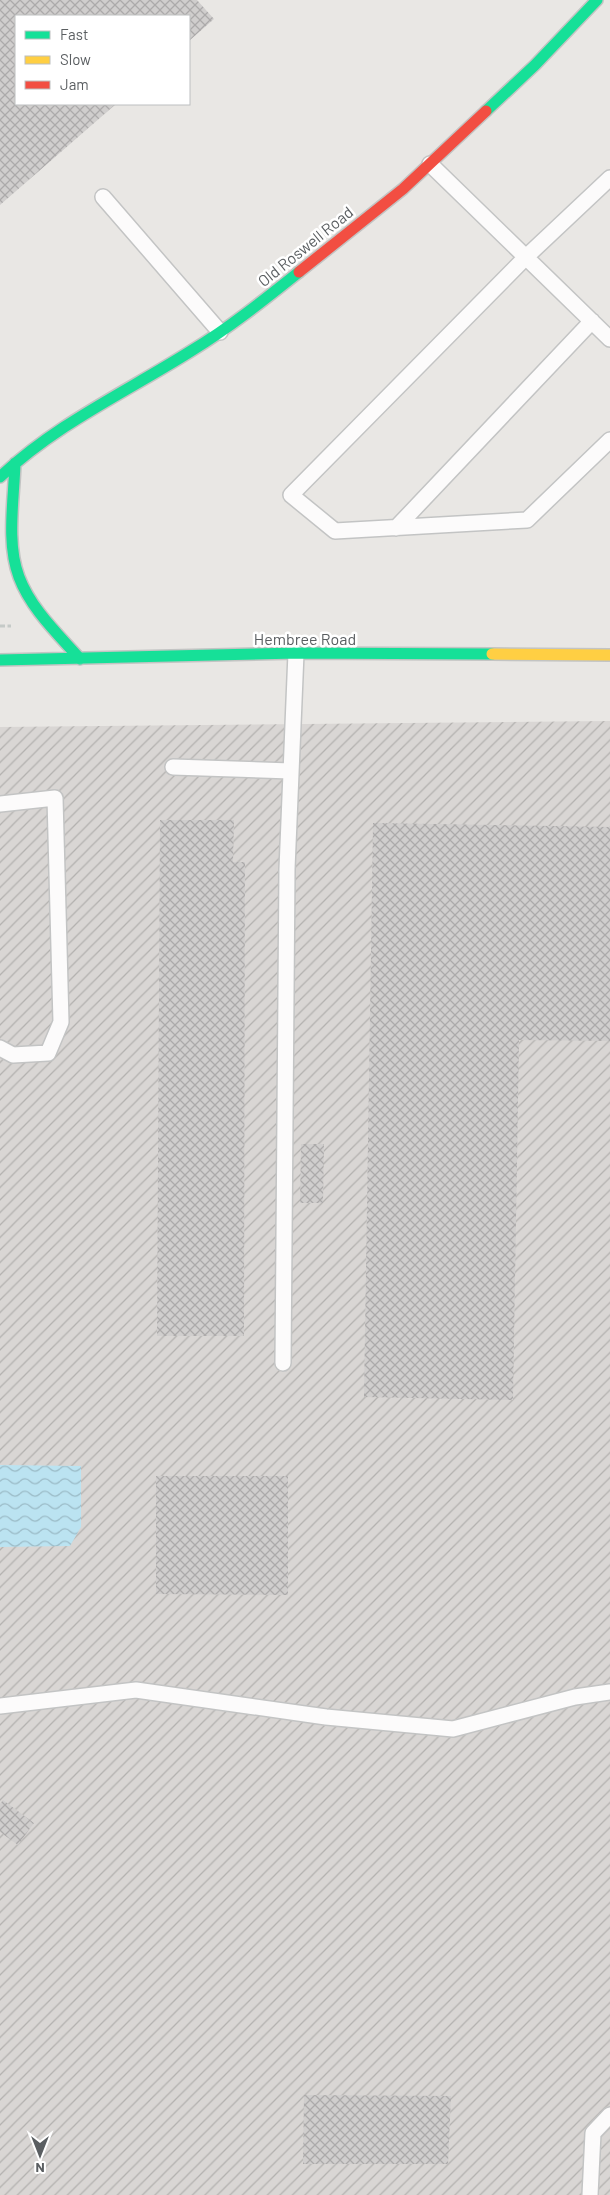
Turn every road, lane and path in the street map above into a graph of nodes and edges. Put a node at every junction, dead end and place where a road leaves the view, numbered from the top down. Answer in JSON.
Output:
{"nodes":[{"id":1,"x":598,"y":0,"type":"edge"},
{"id":2,"x":604,"y":0,"type":"edge"},
{"id":3,"x":610,"y":5,"type":"edge"},
{"id":4,"x":430,"y":164,"type":"junction"},
{"id":5,"x":610,"y":178,"type":"edge"},
{"id":6,"x":103,"y":197,"type":"dead end"},
{"id":7,"x":526,"y":257,"type":"junction"},
{"id":8,"x":592,"y":321,"type":"junction"},
{"id":9,"x":220,"y":332,"type":"junction"},
{"id":10,"x":610,"y":338,"type":"edge"},
{"id":11,"x":610,"y":440,"type":"edge"},
{"id":12,"x":15,"y":463,"type":"junction"},
{"id":13,"x":0,"y":477,"type":"edge"},
{"id":14,"x":396,"y":528,"type":"junction"},
{"id":15,"x":296,"y":654,"type":"junction"},
{"id":16,"x":610,"y":655,"type":"edge"},
{"id":17,"x":80,"y":659,"type":"junction"},
{"id":18,"x":0,"y":660,"type":"edge"},
{"id":19,"x":173,"y":768,"type":"dead end"},
{"id":20,"x":291,"y":771,"type":"junction"},
{"id":21,"x":0,"y":804,"type":"edge"},
{"id":22,"x":0,"y":1048,"type":"edge"},
{"id":23,"x":283,"y":1363,"type":"dead end"},
{"id":24,"x":610,"y":1692,"type":"edge"},
{"id":25,"x":0,"y":1706,"type":"edge"},
{"id":26,"x":610,"y":2115,"type":"edge"},
{"id":27,"x":590,"y":2195,"type":"edge"}],
"edges":[{"from":1,"to":4,"type":"street","name":"Old Roswell Road"},
{"from":2,"to":3,"type":"lane"},
{"from":4,"to":7,"type":"lane"},
{"from":4,"to":9,"type":"street","name":"Old Roswell Road"},
{"from":5,"to":7,"type":"lane"},
{"from":6,"to":9,"type":"lane"},
{"from":7,"to":8,"type":"lane"},
{"from":7,"to":14,"type":"lane"},
{"from":8,"to":10,"type":"lane"},
{"from":8,"to":14,"type":"lane"},
{"from":9,"to":12,"type":"street","name":"Old Roswell Road"},
{"from":11,"to":14,"type":"lane"},
{"from":12,"to":13,"type":"street","name":"Old Roswell Road"},
{"from":12,"to":17,"type":"street"},
{"from":15,"to":16,"type":"street","name":"Hembree Road"},
{"from":15,"to":17,"type":"street","name":"Hembree Road"},
{"from":15,"to":20,"type":"lane"},
{"from":17,"to":18,"type":"street","name":"Hembree Road"},
{"from":19,"to":20,"type":"lane"},
{"from":20,"to":23,"type":"lane"},
{"from":21,"to":22,"type":"lane"},
{"from":24,"to":25,"type":"lane"},
{"from":26,"to":27,"type":"lane"}]}
